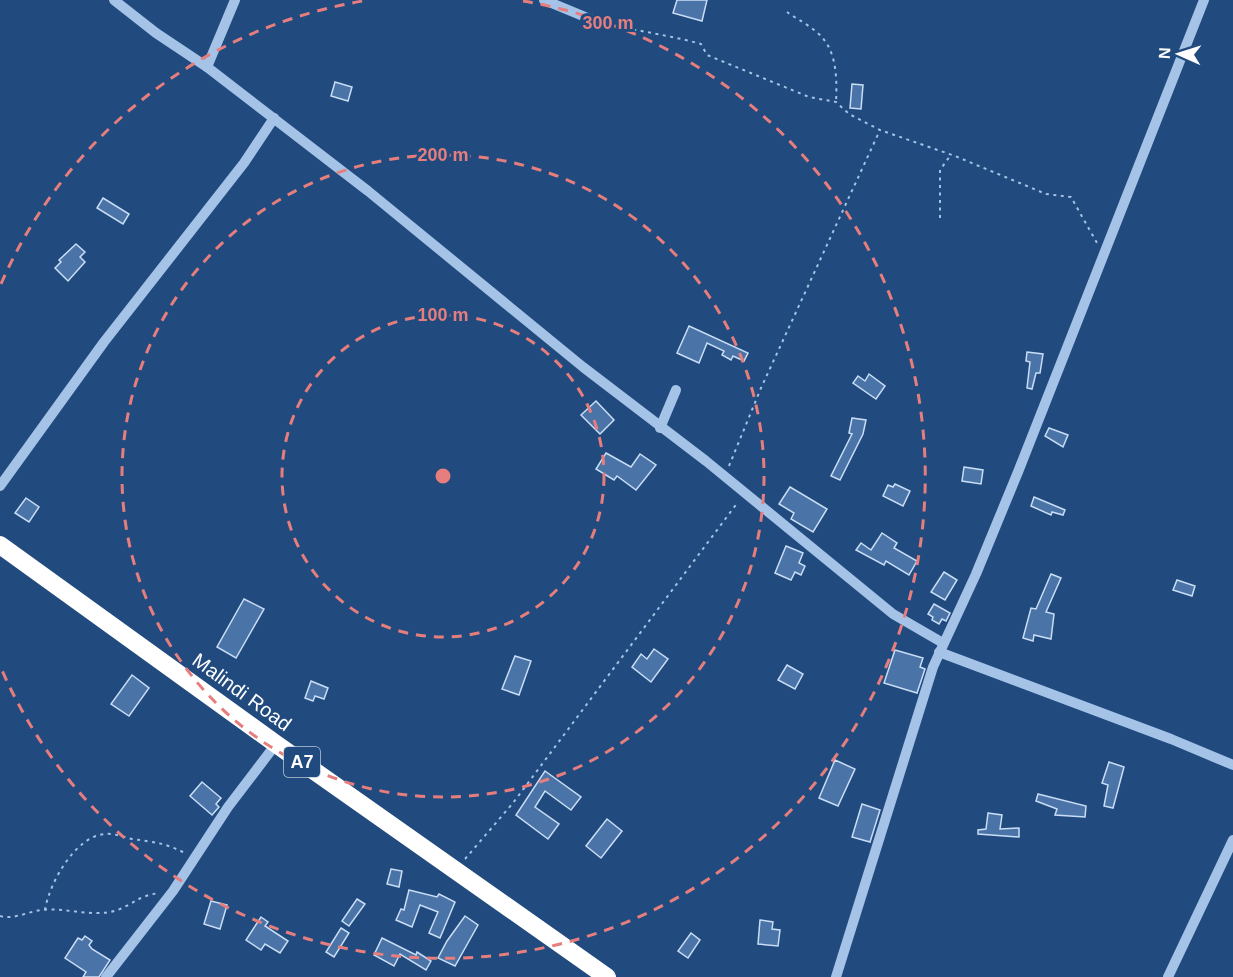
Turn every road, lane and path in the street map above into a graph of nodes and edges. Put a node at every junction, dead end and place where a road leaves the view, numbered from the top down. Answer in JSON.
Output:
{"nodes":[{"id":1,"x":114,"y":0,"type":"edge"},
{"id":2,"x":235,"y":0,"type":"edge"},
{"id":3,"x":544,"y":0,"type":"edge"},
{"id":4,"x":1204,"y":0,"type":"edge"},
{"id":5,"x":787,"y":12,"type":"dead end"},
{"id":6,"x":596,"y":21,"type":"joint"},
{"id":7,"x":207,"y":67,"type":"junction"},
{"id":8,"x":836,"y":102,"type":"junction"},
{"id":9,"x":274,"y":118,"type":"junction"},
{"id":10,"x":880,"y":130,"type":"junction"},
{"id":11,"x":951,"y":155,"type":"junction"},
{"id":12,"x":940,"y":219,"type":"dead end"},
{"id":13,"x":1102,"y":254,"type":"junction"},
{"id":14,"x":676,"y":390,"type":"dead end"},
{"id":15,"x":660,"y":428,"type":"junction"},
{"id":16,"x":725,"y":477,"type":"junction"},
{"id":17,"x":0,"y":486,"type":"edge"},
{"id":18,"x":745,"y":494,"type":"junction"},
{"id":19,"x":0,"y":545,"type":"edge"},
{"id":20,"x":941,"y":648,"type":"junction"},
{"id":21,"x":276,"y":744,"type":"junction"},
{"id":22,"x":1233,"y":765,"type":"edge"},
{"id":23,"x":1233,"y":840,"type":"edge"},
{"id":24,"x":195,"y":857,"type":"junction"},
{"id":25,"x":455,"y":871,"type":"junction"},
{"id":26,"x":173,"y":891,"type":"junction"},
{"id":27,"x":45,"y":910,"type":"junction"},
{"id":28,"x":0,"y":916,"type":"edge"},
{"id":29,"x":106,"y":977,"type":"edge"},
{"id":30,"x":607,"y":977,"type":"edge"},
{"id":31,"x":836,"y":977,"type":"edge"},
{"id":32,"x":1168,"y":977,"type":"edge"}],
"edges":[{"from":1,"to":7,"type":"street"},
{"from":2,"to":7,"type":"street"},
{"from":3,"to":6,"type":"street"},
{"from":4,"to":13,"type":"street"},
{"from":5,"to":8,"type":"path"},
{"from":6,"to":8,"type":"path"},
{"from":7,"to":9,"type":"street"},
{"from":8,"to":10,"type":"path"},
{"from":9,"to":15,"type":"street"},
{"from":9,"to":17,"type":"street"},
{"from":10,"to":11,"type":"path"},
{"from":10,"to":16,"type":"path"},
{"from":11,"to":12,"type":"path"},
{"from":11,"to":13,"type":"path"},
{"from":13,"to":20,"type":"street"},
{"from":14,"to":15,"type":"street"},
{"from":15,"to":16,"type":"street"},
{"from":16,"to":18,"type":"street"},
{"from":18,"to":20,"type":"street"},
{"from":18,"to":25,"type":"path"},
{"from":19,"to":21,"type":"highway","name":"Malindi Road","number":"A7"},
{"from":20,"to":22,"type":"street"},
{"from":20,"to":31,"type":"street"},
{"from":21,"to":24,"type":"street"},
{"from":21,"to":25,"type":"highway","name":"Malindi Road","number":"A7"},
{"from":23,"to":32,"type":"street"},
{"from":24,"to":26,"type":"street"},
{"from":24,"to":27,"type":"path"},
{"from":25,"to":30,"type":"highway","name":"Malindi Road","number":"A7"},
{"from":26,"to":27,"type":"path"},
{"from":26,"to":29,"type":"street"},
{"from":27,"to":28,"type":"path"}]}
